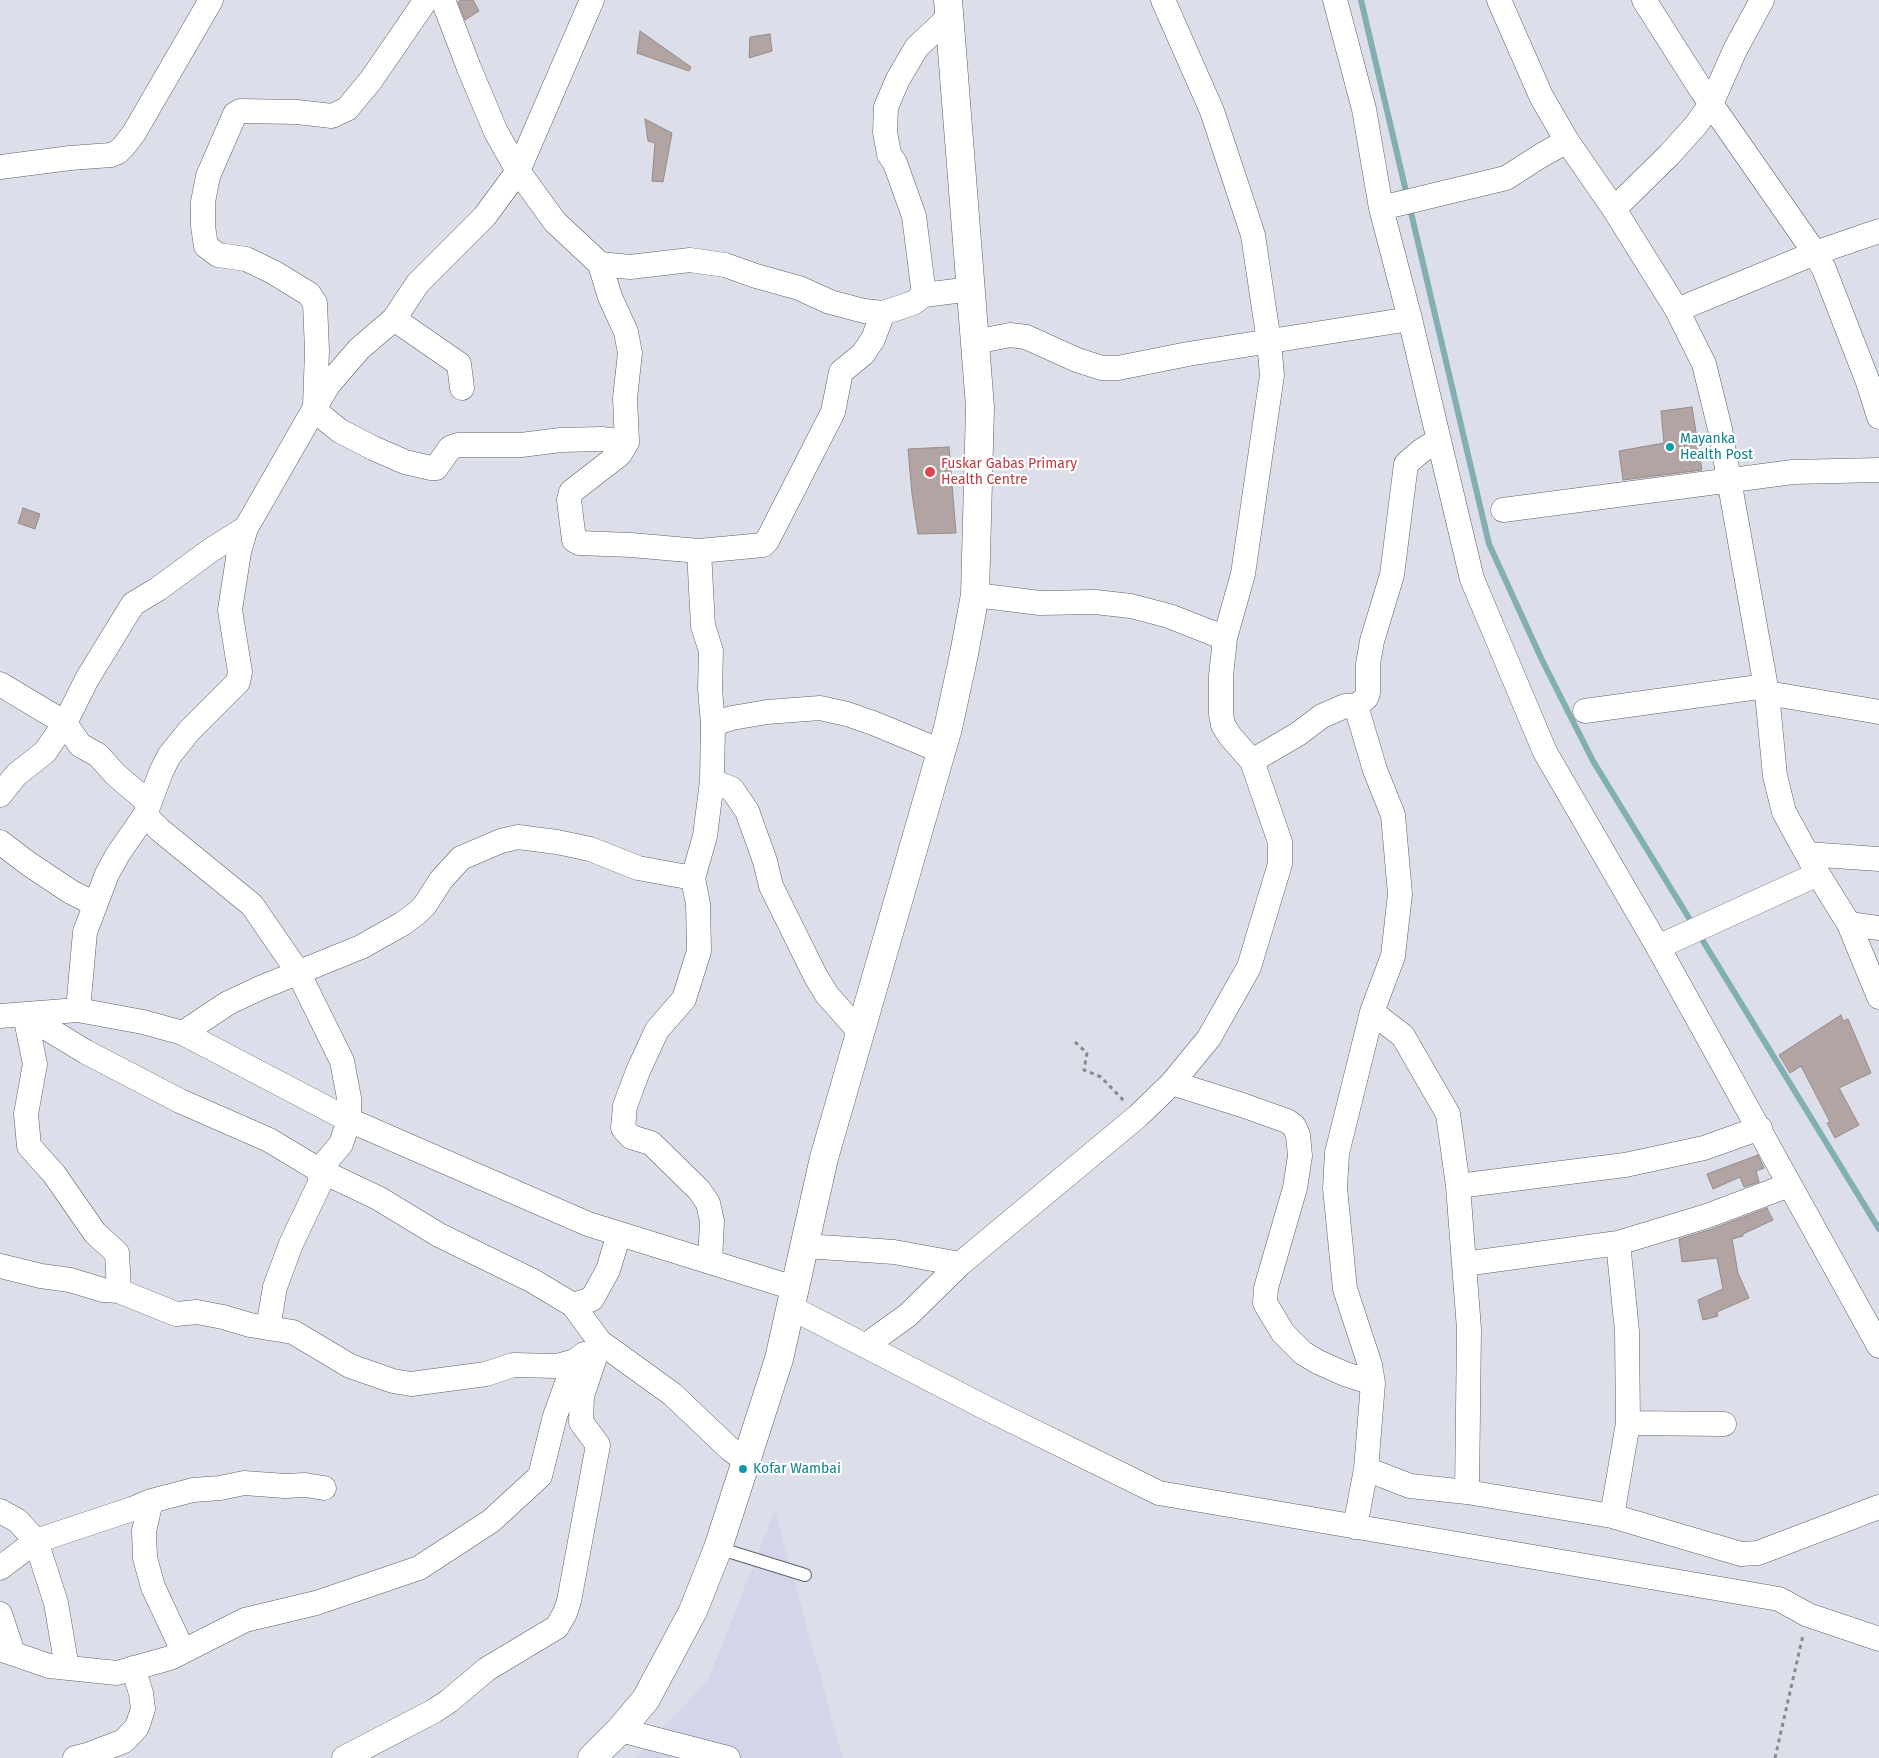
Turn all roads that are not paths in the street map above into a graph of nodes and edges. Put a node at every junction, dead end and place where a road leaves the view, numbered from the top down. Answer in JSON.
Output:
{"nodes":[{"id":1,"x":212,"y":0,"type":"edge"},
{"id":2,"x":426,"y":0,"type":"edge"},
{"id":3,"x":444,"y":0,"type":"edge"},
{"id":4,"x":592,"y":0,"type":"edge"},
{"id":5,"x":1163,"y":0,"type":"edge"},
{"id":6,"x":1335,"y":0,"type":"edge"},
{"id":7,"x":1499,"y":0,"type":"edge"},
{"id":8,"x":1644,"y":0,"type":"edge"},
{"id":9,"x":1762,"y":0,"type":"edge"},
{"id":10,"x":949,"y":8,"type":"edge"},
{"id":11,"x":1711,"y":104,"type":"junction"},
{"id":12,"x":1567,"y":141,"type":"junction"},
{"id":13,"x":0,"y":167,"type":"edge"},
{"id":14,"x":518,"y":171,"type":"junction"},
{"id":15,"x":1387,"y":207,"type":"junction"},
{"id":16,"x":1614,"y":209,"type":"junction"},
{"id":17,"x":1879,"y":231,"type":"edge"},
{"id":18,"x":1815,"y":253,"type":"junction"},
{"id":19,"x":600,"y":264,"type":"junction"},
{"id":20,"x":971,"y":289,"type":"junction"},
{"id":21,"x":924,"y":295,"type":"junction"},
{"id":22,"x":1677,"y":310,"type":"junction"},
{"id":23,"x":883,"y":313,"type":"junction"},
{"id":24,"x":394,"y":319,"type":"junction"},
{"id":25,"x":1410,"y":319,"type":"junction"},
{"id":26,"x":975,"y":342,"type":"junction"},
{"id":27,"x":1269,"y":342,"type":"junction"},
{"id":28,"x":462,"y":388,"type":"dead end"},
{"id":29,"x":314,"y":410,"type":"junction"},
{"id":30,"x":1879,"y":417,"type":"edge"},
{"id":31,"x":1439,"y":440,"type":"junction"},
{"id":32,"x":627,"y":442,"type":"junction"},
{"id":33,"x":1879,"y":470,"type":"edge"},
{"id":34,"x":1729,"y":480,"type":"junction"},
{"id":35,"x":1503,"y":510,"type":"dead end"},
{"id":36,"x":246,"y":528,"type":"junction"},
{"id":37,"x":699,"y":552,"type":"junction"},
{"id":38,"x":975,"y":595,"type":"junction"},
{"id":39,"x":1225,"y":638,"type":"junction"},
{"id":40,"x":0,"y":684,"type":"edge"},
{"id":41,"x":1766,"y":689,"type":"junction"},
{"id":42,"x":1356,"y":706,"type":"junction"},
{"id":43,"x":1585,"y":711,"type":"dead end"},
{"id":44,"x":1879,"y":712,"type":"edge"},
{"id":45,"x":65,"y":724,"type":"junction"},
{"id":46,"x":713,"y":724,"type":"junction"},
{"id":47,"x":941,"y":751,"type":"junction"},
{"id":48,"x":1252,"y":761,"type":"junction"},
{"id":49,"x":712,"y":781,"type":"junction"},
{"id":50,"x":0,"y":795,"type":"edge"},
{"id":51,"x":147,"y":809,"type":"junction"},
{"id":52,"x":0,"y":842,"type":"edge"},
{"id":53,"x":1879,"y":859,"type":"edge"},
{"id":54,"x":1812,"y":864,"type":"junction"},
{"id":55,"x":693,"y":878,"type":"junction"},
{"id":56,"x":95,"y":904,"type":"junction"},
{"id":57,"x":1850,"y":924,"type":"junction"},
{"id":58,"x":1879,"y":928,"type":"edge"},
{"id":59,"x":1665,"y":944,"type":"junction"},
{"id":60,"x":298,"y":972,"type":"junction"},
{"id":61,"x":1879,"y":997,"type":"edge"},
{"id":62,"x":78,"y":1010,"type":"junction"},
{"id":63,"x":1372,"y":1012,"type":"junction"},
{"id":64,"x":25,"y":1015,"type":"junction"},
{"id":65,"x":0,"y":1016,"type":"edge"},
{"id":66,"x":860,"y":1032,"type":"junction"},
{"id":67,"x":183,"y":1033,"type":"junction"},
{"id":68,"x":1172,"y":1083,"type":"junction"},
{"id":69,"x":349,"y":1120,"type":"junction"},
{"id":70,"x":1760,"y":1128,"type":"junction"},
{"id":71,"x":319,"y":1170,"type":"junction"},
{"id":72,"x":1789,"y":1185,"type":"junction"},
{"id":73,"x":1458,"y":1186,"type":"junction"},
{"id":74,"x":619,"y":1234,"type":"junction"},
{"id":75,"x":1618,"y":1243,"type":"junction"},
{"id":76,"x":804,"y":1246,"type":"junction"},
{"id":77,"x":710,"y":1262,"type":"junction"},
{"id":78,"x":960,"y":1264,"type":"junction"},
{"id":79,"x":1464,"y":1264,"type":"junction"},
{"id":80,"x":0,"y":1266,"type":"edge"},
{"id":81,"x":119,"y":1291,"type":"junction"},
{"id":82,"x":792,"y":1298,"type":"junction"},
{"id":83,"x":573,"y":1305,"type":"junction"},
{"id":84,"x":268,"y":1328,"type":"junction"},
{"id":85,"x":600,"y":1342,"type":"junction"},
{"id":86,"x":865,"y":1346,"type":"junction"},
{"id":87,"x":1879,"y":1346,"type":"edge"},
{"id":88,"x":575,"y":1361,"type":"junction"},
{"id":89,"x":1373,"y":1383,"type":"junction"},
{"id":90,"x":1628,"y":1423,"type":"junction"},
{"id":91,"x":1724,"y":1424,"type":"dead end"},
{"id":92,"x":746,"y":1461,"type":"junction"},
{"id":93,"x":1366,"y":1469,"type":"junction"},
{"id":94,"x":324,"y":1488,"type":"dead end"},
{"id":95,"x":1467,"y":1492,"type":"junction"},
{"id":96,"x":151,"y":1501,"type":"junction"},
{"id":97,"x":1879,"y":1507,"type":"edge"},
{"id":98,"x":0,"y":1511,"type":"edge"},
{"id":99,"x":1612,"y":1516,"type":"junction"},
{"id":100,"x":1355,"y":1527,"type":"junction"},
{"id":101,"x":36,"y":1541,"type":"junction"},
{"id":102,"x":718,"y":1548,"type":"junction"},
{"id":103,"x":0,"y":1568,"type":"edge"},
{"id":104,"x":805,"y":1575,"type":"dead end"},
{"id":105,"x":0,"y":1614,"type":"edge"},
{"id":106,"x":1879,"y":1639,"type":"edge"},
{"id":107,"x":6,"y":1651,"type":"edge"},
{"id":108,"x":183,"y":1651,"type":"junction"},
{"id":109,"x":68,"y":1668,"type":"junction"},
{"id":110,"x":133,"y":1668,"type":"junction"},
{"id":111,"x":620,"y":1730,"type":"junction"},
{"id":112,"x":75,"y":1758,"type":"edge"},
{"id":113,"x":344,"y":1758,"type":"edge"},
{"id":114,"x":592,"y":1758,"type":"edge"},
{"id":115,"x":728,"y":1758,"type":"edge"}],
"edges":[{"from":1,"to":13,"type":"street"},
{"from":2,"to":29,"type":"street"},
{"from":3,"to":14,"type":"street"},
{"from":4,"to":14,"type":"street"},
{"from":5,"to":27,"type":"street"},
{"from":6,"to":15,"type":"street"},
{"from":7,"to":12,"type":"street"},
{"from":8,"to":11,"type":"street"},
{"from":9,"to":11,"type":"street"},
{"from":10,"to":20,"type":"street"},
{"from":10,"to":21,"type":"street"},
{"from":11,"to":16,"type":"street"},
{"from":11,"to":18,"type":"street"},
{"from":12,"to":15,"type":"street"},
{"from":12,"to":16,"type":"street"},
{"from":14,"to":19,"type":"street"},
{"from":14,"to":24,"type":"street"},
{"from":15,"to":25,"type":"street"},
{"from":16,"to":22,"type":"street"},
{"from":17,"to":18,"type":"street"},
{"from":18,"to":22,"type":"street"},
{"from":18,"to":30,"type":"street"},
{"from":19,"to":23,"type":"street"},
{"from":19,"to":32,"type":"street"},
{"from":20,"to":21,"type":"street"},
{"from":20,"to":26,"type":"street"},
{"from":21,"to":23,"type":"street"},
{"from":22,"to":34,"type":"street"},
{"from":23,"to":37,"type":"street"},
{"from":24,"to":28,"type":"street"},
{"from":24,"to":29,"type":"street"},
{"from":25,"to":27,"type":"street"},
{"from":25,"to":31,"type":"street"},
{"from":26,"to":27,"type":"street"},
{"from":26,"to":38,"type":"street"},
{"from":27,"to":39,"type":"street"},
{"from":29,"to":32,"type":"street"},
{"from":29,"to":36,"type":"street"},
{"from":31,"to":42,"type":"street"},
{"from":31,"to":59,"type":"street"},
{"from":32,"to":37,"type":"street"},
{"from":33,"to":34,"type":"street"},
{"from":34,"to":35,"type":"street"},
{"from":34,"to":41,"type":"street"},
{"from":36,"to":45,"type":"street"},
{"from":36,"to":51,"type":"street"},
{"from":37,"to":46,"type":"street"},
{"from":38,"to":39,"type":"street"},
{"from":38,"to":47,"type":"street"},
{"from":39,"to":48,"type":"street"},
{"from":40,"to":45,"type":"street"},
{"from":41,"to":43,"type":"street"},
{"from":41,"to":44,"type":"street"},
{"from":41,"to":54,"type":"street"},
{"from":42,"to":48,"type":"street"},
{"from":42,"to":63,"type":"street"},
{"from":45,"to":50,"type":"street"},
{"from":45,"to":51,"type":"street"},
{"from":46,"to":47,"type":"street"},
{"from":46,"to":49,"type":"street"},
{"from":47,"to":66,"type":"street"},
{"from":48,"to":68,"type":"street"},
{"from":49,"to":55,"type":"street"},
{"from":49,"to":66,"type":"street"},
{"from":51,"to":56,"type":"street"},
{"from":51,"to":60,"type":"street"},
{"from":52,"to":56,"type":"street"},
{"from":53,"to":54,"type":"street"},
{"from":54,"to":57,"type":"street"},
{"from":54,"to":59,"type":"street"},
{"from":55,"to":60,"type":"street"},
{"from":55,"to":77,"type":"street"},
{"from":56,"to":62,"type":"street"},
{"from":57,"to":58,"type":"street"},
{"from":57,"to":61,"type":"street"},
{"from":59,"to":70,"type":"street"},
{"from":60,"to":67,"type":"street"},
{"from":60,"to":69,"type":"street"},
{"from":62,"to":64,"type":"street"},
{"from":62,"to":67,"type":"street"},
{"from":63,"to":73,"type":"street"},
{"from":63,"to":89,"type":"street"},
{"from":64,"to":65,"type":"street"},
{"from":64,"to":71,"type":"street"},
{"from":64,"to":81,"type":"street"},
{"from":66,"to":76,"type":"street"},
{"from":67,"to":69,"type":"street"},
{"from":68,"to":78,"type":"street"},
{"from":68,"to":89,"type":"street"},
{"from":69,"to":71,"type":"street"},
{"from":69,"to":74,"type":"street"},
{"from":70,"to":72,"type":"street"},
{"from":70,"to":73,"type":"street"},
{"from":71,"to":83,"type":"street"},
{"from":71,"to":84,"type":"street"},
{"from":72,"to":75,"type":"street"},
{"from":72,"to":87,"type":"street"},
{"from":73,"to":79,"type":"street"},
{"from":74,"to":77,"type":"street"},
{"from":74,"to":83,"type":"street"},
{"from":75,"to":79,"type":"street"},
{"from":75,"to":90,"type":"street"},
{"from":76,"to":78,"type":"street"},
{"from":76,"to":82,"type":"street"},
{"from":77,"to":82,"type":"street"},
{"from":78,"to":86,"type":"street"},
{"from":79,"to":95,"type":"street"},
{"from":80,"to":81,"type":"street"},
{"from":81,"to":84,"type":"street"},
{"from":82,"to":86,"type":"street"},
{"from":82,"to":92,"type":"street"},
{"from":83,"to":85,"type":"street"},
{"from":84,"to":88,"type":"street"},
{"from":85,"to":88,"type":"street"},
{"from":85,"to":92,"type":"street"},
{"from":85,"to":113,"type":"street"},
{"from":86,"to":100,"type":"street"},
{"from":88,"to":108,"type":"street"},
{"from":89,"to":93,"type":"street"},
{"from":90,"to":91,"type":"street"},
{"from":90,"to":99,"type":"street"},
{"from":92,"to":102,"type":"street"},
{"from":93,"to":95,"type":"street"},
{"from":93,"to":100,"type":"street"},
{"from":94,"to":96,"type":"street"},
{"from":95,"to":99,"type":"street"},
{"from":96,"to":101,"type":"street"},
{"from":96,"to":108,"type":"street"},
{"from":97,"to":99,"type":"street"},
{"from":98,"to":101,"type":"street"},
{"from":100,"to":106,"type":"street"},
{"from":101,"to":103,"type":"street"},
{"from":101,"to":109,"type":"street"},
{"from":102,"to":104,"type":"lane"},
{"from":102,"to":111,"type":"street"},
{"from":105,"to":107,"type":"street"},
{"from":107,"to":109,"type":"street"},
{"from":108,"to":110,"type":"street"},
{"from":109,"to":110,"type":"street"},
{"from":110,"to":112,"type":"street"},
{"from":111,"to":114,"type":"street"},
{"from":111,"to":115,"type":"street"}]}
